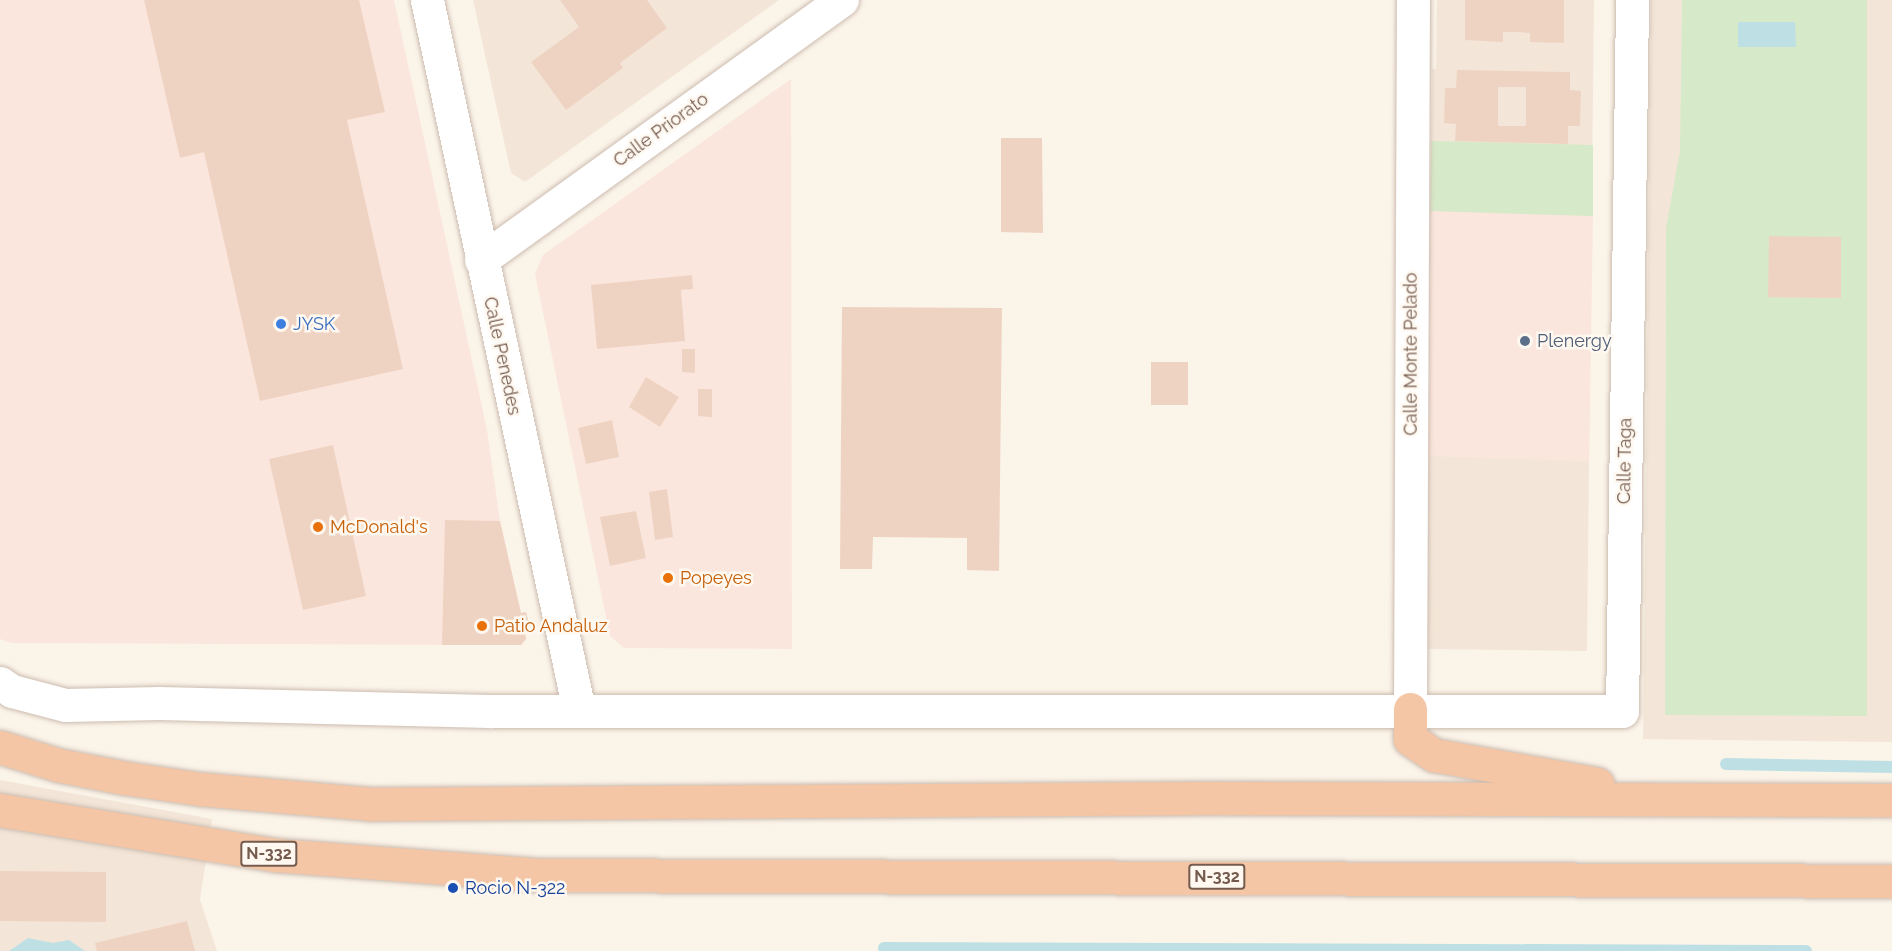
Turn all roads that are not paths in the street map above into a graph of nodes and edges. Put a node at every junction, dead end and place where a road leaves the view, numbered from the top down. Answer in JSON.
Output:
{"nodes":[{"id":1,"x":427,"y":0,"type":"edge"},
{"id":2,"x":842,"y":0,"type":"edge"},
{"id":3,"x":1413,"y":0,"type":"edge"},
{"id":4,"x":1632,"y":0,"type":"edge"},
{"id":5,"x":481,"y":260,"type":"junction"},
{"id":6,"x":0,"y":683,"type":"edge"},
{"id":7,"x":1410,"y":709,"type":"junction"},
{"id":8,"x":579,"y":710,"type":"junction"},
{"id":9,"x":0,"y":747,"type":"edge"},
{"id":10,"x":1892,"y":800,"type":"edge"},
{"id":11,"x":1711,"y":801,"type":"junction"},
{"id":12,"x":0,"y":810,"type":"edge"},
{"id":13,"x":1892,"y":881,"type":"edge"}],
"edges":[{"from":1,"to":5,"type":"street","name":"Calle Penedes"},
{"from":2,"to":5,"type":"street","name":"Calle Priorato"},
{"from":3,"to":7,"type":"street","name":"Calle Monte Pelado"},
{"from":4,"to":7,"type":"street","name":"Calle Taga"},
{"from":5,"to":8,"type":"street","name":"Calle Penedes"},
{"from":6,"to":8,"type":"street"},
{"from":7,"to":8,"type":"street"},
{"from":7,"to":11,"type":"highway"},
{"from":9,"to":11,"type":"highway"},
{"from":10,"to":11,"type":"highway"},
{"from":12,"to":13,"type":"highway","number":"N-332"}]}
